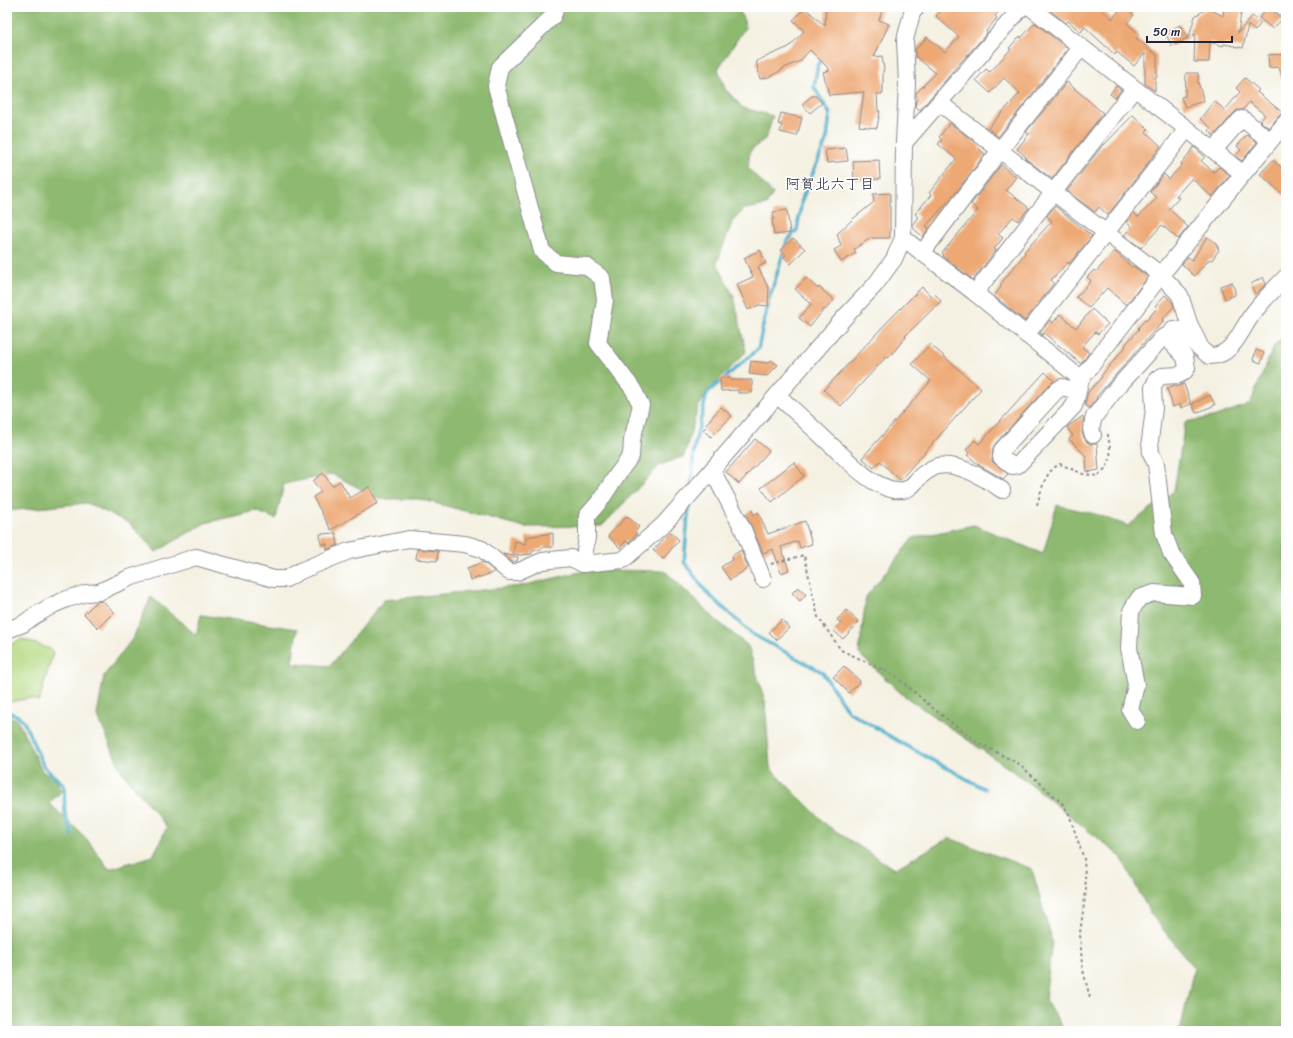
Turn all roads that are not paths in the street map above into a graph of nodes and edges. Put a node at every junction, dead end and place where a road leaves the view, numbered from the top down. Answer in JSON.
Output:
{"nodes":[{"id":1,"x":556,"y":7,"type":"edge"},
{"id":2,"x":917,"y":7,"type":"edge"},
{"id":3,"x":1022,"y":7,"type":"edge"},
{"id":4,"x":1030,"y":7,"type":"edge"},
{"id":5,"x":1081,"y":48,"type":"junction"},
{"id":6,"x":1134,"y":89,"type":"junction"},
{"id":7,"x":940,"y":102,"type":"junction"},
{"id":8,"x":1286,"y":122,"type":"edge"},
{"id":9,"x":1187,"y":129,"type":"junction"},
{"id":10,"x":1270,"y":141,"type":"junction"},
{"id":11,"x":904,"y":143,"type":"junction"},
{"id":12,"x":1000,"y":150,"type":"junction"},
{"id":13,"x":1214,"y":150,"type":"junction"},
{"id":14,"x":1242,"y":174,"type":"junction"},
{"id":15,"x":1053,"y":192,"type":"junction"},
{"id":16,"x":1107,"y":233,"type":"junction"},
{"id":17,"x":902,"y":238,"type":"junction"},
{"id":18,"x":922,"y":253,"type":"junction"},
{"id":19,"x":1161,"y":275,"type":"junction"},
{"id":20,"x":1286,"y":277,"type":"edge"},
{"id":21,"x":975,"y":293,"type":"junction"},
{"id":22,"x":1026,"y":335,"type":"junction"},
{"id":23,"x":1168,"y":336,"type":"junction"},
{"id":24,"x":1203,"y":351,"type":"junction"},
{"id":25,"x":1079,"y":385,"type":"junction"},
{"id":26,"x":777,"y":395,"type":"junction"},
{"id":27,"x":1093,"y":429,"type":"road end"},
{"id":28,"x":712,"y":470,"type":"junction"},
{"id":29,"x":1002,"y":490,"type":"dead end"},
{"id":30,"x":583,"y":564,"type":"junction"},
{"id":31,"x":760,"y":573,"type":"road end"},
{"id":32,"x":7,"y":630,"type":"edge"},
{"id":33,"x":1137,"y":721,"type":"dead end"}],
"edges":[{"from":1,"to":30,"type":"street"},
{"from":2,"to":11,"type":"street"},
{"from":3,"to":7,"type":"street"},
{"from":4,"to":5,"type":"street"},
{"from":5,"to":6,"type":"street"},
{"from":5,"to":12,"type":"street"},
{"from":6,"to":9,"type":"street"},
{"from":6,"to":15,"type":"street"},
{"from":7,"to":11,"type":"street"},
{"from":7,"to":12,"type":"street"},
{"from":8,"to":10,"type":"street"},
{"from":9,"to":13,"type":"street"},
{"from":9,"to":16,"type":"street"},
{"from":10,"to":13,"type":"street"},
{"from":10,"to":14,"type":"street"},
{"from":11,"to":17,"type":"street"},
{"from":12,"to":15,"type":"street"},
{"from":12,"to":18,"type":"street"},
{"from":13,"to":14,"type":"street"},
{"from":14,"to":19,"type":"street"},
{"from":15,"to":16,"type":"street"},
{"from":15,"to":21,"type":"street"},
{"from":16,"to":19,"type":"street"},
{"from":16,"to":22,"type":"street"},
{"from":17,"to":18,"type":"street"},
{"from":17,"to":26,"type":"street"},
{"from":18,"to":21,"type":"street"},
{"from":19,"to":24,"type":"street"},
{"from":19,"to":25,"type":"street"},
{"from":20,"to":24,"type":"street"},
{"from":21,"to":22,"type":"street"},
{"from":22,"to":25,"type":"street"},
{"from":23,"to":24,"type":"street"},
{"from":23,"to":27,"type":"street"},
{"from":23,"to":33,"type":"street"},
{"from":25,"to":25,"type":"street"},
{"from":26,"to":28,"type":"street"},
{"from":26,"to":29,"type":"street"},
{"from":28,"to":30,"type":"street"},
{"from":28,"to":31,"type":"street"},
{"from":30,"to":32,"type":"street"}]}
